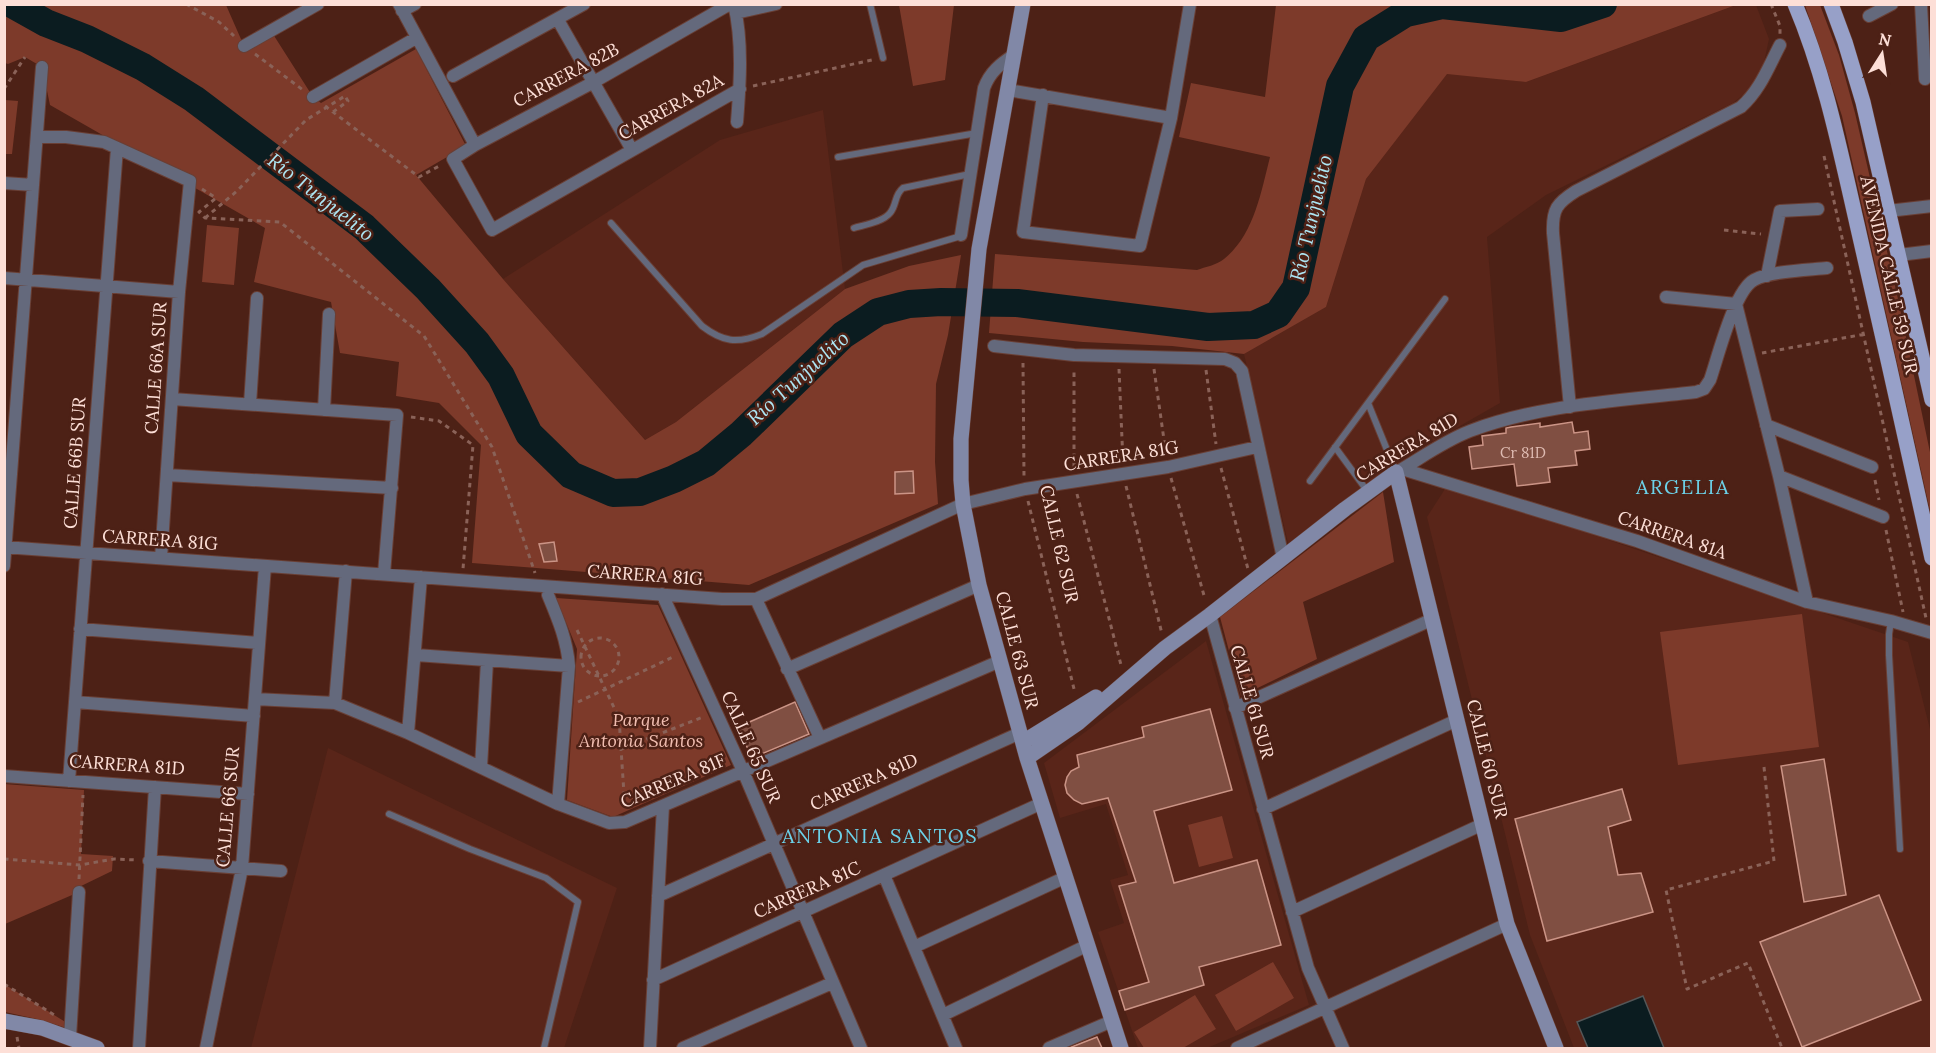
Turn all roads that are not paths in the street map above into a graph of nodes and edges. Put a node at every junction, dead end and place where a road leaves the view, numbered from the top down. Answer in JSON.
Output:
{"nodes":[{"id":1,"x":318,"y":4,"type":"edge"},
{"id":2,"x":415,"y":4,"type":"edge"},
{"id":3,"x":584,"y":4,"type":"edge"},
{"id":4,"x":776,"y":4,"type":"edge"},
{"id":5,"x":870,"y":4,"type":"edge"},
{"id":6,"x":1023,"y":4,"type":"edge"},
{"id":7,"x":1190,"y":4,"type":"edge"},
{"id":8,"x":1795,"y":4,"type":"edge"},
{"id":9,"x":1831,"y":4,"type":"edge"},
{"id":10,"x":1892,"y":4,"type":"edge"},
{"id":11,"x":1921,"y":4,"type":"edge"},
{"id":12,"x":401,"y":8,"type":"edge"},
{"id":13,"x":734,"y":8,"type":"edge"},
{"id":14,"x":1869,"y":16,"type":"dead end"},
{"id":15,"x":558,"y":20,"type":"junction"},
{"id":16,"x":416,"y":38,"type":"junction"},
{"id":17,"x":1780,"y":45,"type":"road end"},
{"id":18,"x":244,"y":46,"type":"dead end"},
{"id":19,"x":1014,"y":55,"type":"junction"},
{"id":20,"x":883,"y":58,"type":"road end"},
{"id":21,"x":42,"y":67,"type":"dead end"},
{"id":22,"x":453,"y":76,"type":"dead end"},
{"id":23,"x":1925,"y":79,"type":"dead end"},
{"id":24,"x":592,"y":83,"type":"junction"},
{"id":25,"x":740,"y":89,"type":"junction"},
{"id":26,"x":1008,"y":90,"type":"junction"},
{"id":27,"x":1043,"y":95,"type":"junction"},
{"id":28,"x":313,"y":97,"type":"dead end"},
{"id":29,"x":1171,"y":118,"type":"junction"},
{"id":30,"x":737,"y":122,"type":"dead end"},
{"id":31,"x":977,"y":133,"type":"junction"},
{"id":32,"x":37,"y":137,"type":"junction"},
{"id":33,"x":475,"y":145,"type":"junction"},
{"id":34,"x":117,"y":148,"type":"junction"},
{"id":35,"x":632,"y":150,"type":"junction"},
{"id":36,"x":838,"y":157,"type":"dead end"},
{"id":37,"x":971,"y":174,"type":"junction"},
{"id":38,"x":4,"y":183,"type":"edge"},
{"id":39,"x":33,"y":184,"type":"junction"},
{"id":40,"x":1932,"y":206,"type":"edge"},
{"id":41,"x":1818,"y":209,"type":"road end"},
{"id":42,"x":1888,"y":211,"type":"junction"},
{"id":43,"x":611,"y":223,"type":"dead end"},
{"id":44,"x":854,"y":228,"type":"dead end"},
{"id":45,"x":492,"y":230,"type":"joint"},
{"id":46,"x":961,"y":235,"type":"joint"},
{"id":47,"x":1932,"y":251,"type":"edge"},
{"id":48,"x":1899,"y":255,"type":"junction"},
{"id":49,"x":1827,"y":268,"type":"road end"},
{"id":50,"x":1767,"y":276,"type":"junction"},
{"id":51,"x":4,"y":278,"type":"edge"},
{"id":52,"x":26,"y":279,"type":"junction"},
{"id":53,"x":106,"y":286,"type":"junction"},
{"id":54,"x":179,"y":292,"type":"junction"},
{"id":55,"x":1666,"y":297,"type":"dead end"},
{"id":56,"x":257,"y":298,"type":"dead end"},
{"id":57,"x":1445,"y":299,"type":"dead end"},
{"id":58,"x":1738,"y":300,"type":"junction"},
{"id":59,"x":329,"y":314,"type":"dead end"},
{"id":60,"x":994,"y":346,"type":"dead end"},
{"id":61,"x":171,"y":399,"type":"junction"},
{"id":62,"x":1932,"y":400,"type":"edge"},
{"id":63,"x":250,"y":404,"type":"junction"},
{"id":64,"x":1368,"y":404,"type":"junction"},
{"id":65,"x":1570,"y":407,"type":"junction"},
{"id":66,"x":324,"y":410,"type":"junction"},
{"id":67,"x":1766,"y":425,"type":"junction"},
{"id":68,"x":1257,"y":447,"type":"junction"},
{"id":69,"x":1335,"y":447,"type":"junction"},
{"id":70,"x":1872,"y":467,"type":"road end"},
{"id":71,"x":1399,"y":471,"type":"junction"},
{"id":72,"x":167,"y":475,"type":"junction"},
{"id":73,"x":1779,"y":476,"type":"junction"},
{"id":74,"x":1310,"y":482,"type":"dead end"},
{"id":75,"x":392,"y":488,"type":"junction"},
{"id":76,"x":1369,"y":492,"type":"junction"},
{"id":77,"x":963,"y":504,"type":"junction"},
{"id":78,"x":1883,"y":517,"type":"road end"},
{"id":79,"x":5,"y":547,"type":"edge"},
{"id":80,"x":86,"y":553,"type":"junction"},
{"id":81,"x":161,"y":558,"type":"junction"},
{"id":82,"x":1282,"y":558,"type":"junction"},
{"id":83,"x":1932,"y":558,"type":"edge"},
{"id":84,"x":4,"y":566,"type":"edge"},
{"id":85,"x":265,"y":566,"type":"junction"},
{"id":86,"x":346,"y":571,"type":"junction"},
{"id":87,"x":384,"y":574,"type":"junction"},
{"id":88,"x":422,"y":577,"type":"junction"},
{"id":89,"x":979,"y":585,"type":"junction"},
{"id":90,"x":662,"y":594,"type":"junction"},
{"id":91,"x":548,"y":595,"type":"dead end"},
{"id":92,"x":756,"y":599,"type":"junction"},
{"id":93,"x":1807,"y":602,"type":"junction"},
{"id":94,"x":1210,"y":615,"type":"junction"},
{"id":95,"x":1433,"y":620,"type":"junction"},
{"id":96,"x":1891,"y":621,"type":"junction"},
{"id":97,"x":80,"y":629,"type":"junction"},
{"id":98,"x":1931,"y":633,"type":"edge"},
{"id":99,"x":259,"y":643,"type":"junction"},
{"id":100,"x":416,"y":655,"type":"junction"},
{"id":101,"x":487,"y":661,"type":"junction"},
{"id":102,"x":1000,"y":661,"type":"junction"},
{"id":103,"x":569,"y":666,"type":"junction"},
{"id":104,"x":787,"y":669,"type":"junction"},
{"id":105,"x":1125,"y":681,"type":"junction"},
{"id":106,"x":255,"y":699,"type":"junction"},
{"id":107,"x":75,"y":702,"type":"junction"},
{"id":108,"x":335,"y":703,"type":"junction"},
{"id":109,"x":1235,"y":708,"type":"junction"},
{"id":110,"x":254,"y":716,"type":"junction"},
{"id":111,"x":1457,"y":720,"type":"junction"},
{"id":112,"x":408,"y":733,"type":"junction"},
{"id":113,"x":820,"y":738,"type":"junction"},
{"id":114,"x":1021,"y":738,"type":"junction"},
{"id":115,"x":1027,"y":758,"type":"junction"},
{"id":116,"x":481,"y":767,"type":"junction"},
{"id":117,"x":743,"y":771,"type":"junction"},
{"id":118,"x":4,"y":776,"type":"edge"},
{"id":119,"x":69,"y":780,"type":"junction"},
{"id":120,"x":155,"y":787,"type":"junction"},
{"id":121,"x":248,"y":794,"type":"junction"},
{"id":122,"x":1041,"y":803,"type":"junction"},
{"id":123,"x":558,"y":804,"type":"junction"},
{"id":124,"x":663,"y":806,"type":"junction"},
{"id":125,"x":1263,"y":809,"type":"junction"},
{"id":126,"x":389,"y":814,"type":"dead end"},
{"id":127,"x":1483,"y":824,"type":"junction"},
{"id":128,"x":774,"y":844,"type":"junction"},
{"id":129,"x":1900,"y":849,"type":"dead end"},
{"id":130,"x":149,"y":861,"type":"junction"},
{"id":131,"x":242,"y":868,"type":"junction"},
{"id":132,"x":282,"y":871,"type":"dead end"},
{"id":133,"x":884,"y":875,"type":"junction"},
{"id":134,"x":1066,"y":877,"type":"junction"},
{"id":135,"x":79,"y":892,"type":"road end"},
{"id":136,"x":658,"y":896,"type":"junction"},
{"id":137,"x":803,"y":912,"type":"junction"},
{"id":138,"x":1292,"y":912,"type":"junction"},
{"id":139,"x":1506,"y":924,"type":"junction"},
{"id":140,"x":1088,"y":945,"type":"junction"},
{"id":141,"x":914,"y":947,"type":"junction"},
{"id":142,"x":653,"y":980,"type":"junction"},
{"id":143,"x":832,"y":983,"type":"junction"},
{"id":144,"x":1325,"y":1008,"type":"junction"},
{"id":145,"x":943,"y":1015,"type":"junction"},
{"id":146,"x":1112,"y":1021,"type":"junction"},
{"id":147,"x":4,"y":1022,"type":"edge"},
{"id":148,"x":70,"y":1031,"type":"junction"},
{"id":149,"x":97,"y":1048,"type":"edge"},
{"id":150,"x":139,"y":1048,"type":"edge"},
{"id":151,"x":206,"y":1048,"type":"edge"},
{"id":152,"x":544,"y":1048,"type":"edge"},
{"id":153,"x":650,"y":1048,"type":"edge"},
{"id":154,"x":683,"y":1048,"type":"edge"},
{"id":155,"x":861,"y":1048,"type":"edge"},
{"id":156,"x":956,"y":1048,"type":"edge"},
{"id":157,"x":1049,"y":1048,"type":"edge"},
{"id":158,"x":1121,"y":1048,"type":"edge"},
{"id":159,"x":1237,"y":1048,"type":"edge"},
{"id":160,"x":1343,"y":1048,"type":"edge"},
{"id":161,"x":1556,"y":1048,"type":"edge"}],
"edges":[{"from":1,"to":18,"type":"street"},
{"from":2,"to":12,"type":"street"},
{"from":3,"to":15,"type":"street"},
{"from":4,"to":13,"type":"street","name":"CARRERA 82B"},
{"from":5,"to":20,"type":"lane"},
{"from":6,"to":19,"type":"street"},
{"from":7,"to":29,"type":"street"},
{"from":8,"to":83,"type":"main road","name":"AVENIDA CALLE 59 SUR"},
{"from":9,"to":42,"type":"main road","name":"AVENIDA CALLE 59 SUR"},
{"from":10,"to":14,"type":"street"},
{"from":11,"to":23,"type":"street"},
{"from":12,"to":16,"type":"street"},
{"from":13,"to":24,"type":"street","name":"CARRERA 82B"},
{"from":13,"to":25,"type":"street"},
{"from":15,"to":22,"type":"street"},
{"from":15,"to":24,"type":"street"},
{"from":16,"to":28,"type":"street"},
{"from":16,"to":33,"type":"street"},
{"from":17,"to":65,"type":"street"},
{"from":19,"to":26,"type":"street"},
{"from":19,"to":31,"type":"street"},
{"from":21,"to":32,"type":"street"},
{"from":24,"to":33,"type":"street","name":"CARRERA 82B"},
{"from":24,"to":35,"type":"street"},
{"from":25,"to":30,"type":"street"},
{"from":25,"to":35,"type":"street","name":"CARRERA 82A"},
{"from":26,"to":27,"type":"street"},
{"from":26,"to":77,"type":"street","name":"CALLE 63 SUR"},
{"from":27,"to":29,"type":"street"},
{"from":27,"to":29,"type":"street"},
{"from":31,"to":36,"type":"lane"},
{"from":31,"to":37,"type":"street"},
{"from":32,"to":34,"type":"street"},
{"from":32,"to":39,"type":"street"},
{"from":33,"to":45,"type":"street","name":"CARRERA 82B"},
{"from":34,"to":53,"type":"street","name":"CALLE 66B SUR"},
{"from":34,"to":54,"type":"street","name":"CALLE 66A SUR"},
{"from":35,"to":45,"type":"street","name":"CARRERA 82A"},
{"from":37,"to":44,"type":"lane"},
{"from":37,"to":46,"type":"street"},
{"from":38,"to":39,"type":"street"},
{"from":39,"to":52,"type":"street"},
{"from":40,"to":42,"type":"street"},
{"from":41,"to":50,"type":"street"},
{"from":42,"to":48,"type":"main road","name":"AVENIDA CALLE 59 SUR"},
{"from":43,"to":46,"type":"lane"},
{"from":47,"to":48,"type":"street"},
{"from":48,"to":62,"type":"main road","name":"AVENIDA CALLE 59 SUR"},
{"from":49,"to":50,"type":"street"},
{"from":50,"to":58,"type":"street"},
{"from":51,"to":52,"type":"street"},
{"from":52,"to":53,"type":"street"},
{"from":52,"to":79,"type":"street"},
{"from":53,"to":54,"type":"street"},
{"from":53,"to":80,"type":"street","name":"CALLE 66B SUR"},
{"from":54,"to":61,"type":"street","name":"CALLE 66A SUR"},
{"from":55,"to":58,"type":"street"},
{"from":56,"to":63,"type":"street"},
{"from":57,"to":64,"type":"lane"},
{"from":58,"to":65,"type":"street","name":"CARRERA 81D"},
{"from":58,"to":67,"type":"street"},
{"from":59,"to":66,"type":"street"},
{"from":60,"to":68,"type":"street"},
{"from":61,"to":63,"type":"street"},
{"from":61,"to":72,"type":"street","name":"CALLE 66A SUR"},
{"from":63,"to":66,"type":"street"},
{"from":64,"to":69,"type":"lane"},
{"from":64,"to":71,"type":"lane"},
{"from":65,"to":71,"type":"street","name":"CARRERA 81D"},
{"from":66,"to":75,"type":"street"},
{"from":67,"to":70,"type":"street"},
{"from":67,"to":73,"type":"street"},
{"from":68,"to":77,"type":"street","name":"CARRERA 81G"},
{"from":68,"to":82,"type":"street"},
{"from":69,"to":74,"type":"lane"},
{"from":69,"to":76,"type":"lane"},
{"from":71,"to":76,"type":"street","name":"CARRERA 81D"},
{"from":71,"to":93,"type":"street","name":"CARRERA 81A"},
{"from":71,"to":95,"type":"street","name":"CALLE 60 SUR"},
{"from":72,"to":75,"type":"street"},
{"from":72,"to":81,"type":"street","name":"CALLE 66A SUR"},
{"from":73,"to":78,"type":"street"},
{"from":73,"to":93,"type":"street"},
{"from":75,"to":87,"type":"street"},
{"from":76,"to":82,"type":"street","name":"CARRERA 81D"},
{"from":77,"to":89,"type":"street","name":"CALLE 63 SUR"},
{"from":77,"to":92,"type":"street","name":"CARRERA 81G"},
{"from":79,"to":80,"type":"street","name":"CARRERA 81G"},
{"from":79,"to":84,"type":"street"},
{"from":80,"to":81,"type":"street","name":"CARRERA 81G"},
{"from":80,"to":97,"type":"street","name":"CALLE 66B SUR"},
{"from":81,"to":85,"type":"street","name":"CARRERA 81G"},
{"from":82,"to":94,"type":"street","name":"CARRERA 81D"},
{"from":85,"to":86,"type":"street","name":"CARRERA 81G"},
{"from":85,"to":99,"type":"street","name":"CALLE 66 SUR"},
{"from":86,"to":87,"type":"street","name":"CARRERA 81G"},
{"from":86,"to":108,"type":"street"},
{"from":87,"to":88,"type":"street","name":"CARRERA 81G"},
{"from":88,"to":90,"type":"street","name":"CARRERA 81G"},
{"from":88,"to":100,"type":"street"},
{"from":89,"to":102,"type":"street","name":"CALLE 63 SUR"},
{"from":89,"to":104,"type":"street"},
{"from":90,"to":92,"type":"street","name":"CARRERA 81G"},
{"from":90,"to":117,"type":"street","name":"CALLE 65 SUR"},
{"from":91,"to":103,"type":"street"},
{"from":92,"to":104,"type":"street"},
{"from":93,"to":96,"type":"street","name":"CARRERA 81A"},
{"from":94,"to":105,"type":"street","name":"CARRERA 81D"},
{"from":94,"to":109,"type":"street","name":"CALLE 61 SUR"},
{"from":95,"to":109,"type":"street"},
{"from":95,"to":111,"type":"street","name":"CALLE 60 SUR"},
{"from":96,"to":98,"type":"street","name":"CARRERA 81A"},
{"from":96,"to":129,"type":"lane"},
{"from":97,"to":99,"type":"street"},
{"from":97,"to":107,"type":"street","name":"CALLE 66B SUR"},
{"from":99,"to":106,"type":"street","name":"CALLE 66 SUR"},
{"from":100,"to":101,"type":"street"},
{"from":100,"to":112,"type":"street"},
{"from":101,"to":103,"type":"street"},
{"from":101,"to":116,"type":"street"},
{"from":102,"to":113,"type":"street","name":"CARRERA 81F"},
{"from":102,"to":114,"type":"street","name":"CALLE 63 SUR"},
{"from":103,"to":123,"type":"street"},
{"from":104,"to":113,"type":"street"},
{"from":105,"to":114,"type":"street","name":"CARRERA 81D"},
{"from":105,"to":115,"type":"street","name":"CARRERA 81D"},
{"from":106,"to":108,"type":"street","name":"CARRERA 81F"},
{"from":106,"to":110,"type":"street","name":"CALLE 66 SUR"},
{"from":107,"to":110,"type":"street"},
{"from":107,"to":119,"type":"street","name":"CALLE 66B SUR"},
{"from":108,"to":112,"type":"street","name":"CARRERA 81F"},
{"from":109,"to":125,"type":"street","name":"CALLE 61 SUR"},
{"from":110,"to":121,"type":"street","name":"CALLE 66 SUR"},
{"from":111,"to":125,"type":"street"},
{"from":111,"to":127,"type":"street","name":"CALLE 60 SUR"},
{"from":112,"to":116,"type":"street","name":"CARRERA 81F"},
{"from":113,"to":117,"type":"street","name":"CARRERA 81F"},
{"from":114,"to":115,"type":"street","name":"CALLE 63 SUR"},
{"from":114,"to":128,"type":"street","name":"CARRERA 81D"},
{"from":115,"to":122,"type":"street","name":"CALLE 63 SUR"},
{"from":116,"to":123,"type":"street","name":"CARRERA 81F"},
{"from":117,"to":124,"type":"street","name":"CARRERA 81F"},
{"from":117,"to":128,"type":"street","name":"CALLE 65 SUR"},
{"from":118,"to":119,"type":"street","name":"CARRERA 81D"},
{"from":119,"to":120,"type":"street","name":"CARRERA 81D"},
{"from":120,"to":121,"type":"street","name":"CARRERA 81D"},
{"from":120,"to":130,"type":"street"},
{"from":121,"to":131,"type":"street","name":"CALLE 66 SUR"},
{"from":122,"to":133,"type":"street","name":"CARRERA 81C"},
{"from":122,"to":134,"type":"street","name":"CALLE 63 SUR"},
{"from":123,"to":124,"type":"street","name":"CARRERA 81F"},
{"from":124,"to":136,"type":"street"},
{"from":125,"to":138,"type":"street","name":"CALLE 61 SUR"},
{"from":126,"to":152,"type":"lane"},
{"from":127,"to":138,"type":"street"},
{"from":127,"to":139,"type":"street","name":"CALLE 60 SUR"},
{"from":128,"to":136,"type":"street","name":"CARRERA 81D"},
{"from":128,"to":137,"type":"street","name":"CALLE 65 SUR"},
{"from":130,"to":131,"type":"street"},
{"from":130,"to":150,"type":"street"},
{"from":131,"to":132,"type":"street"},
{"from":131,"to":151,"type":"street","name":"CALLE 66 SUR"},
{"from":133,"to":137,"type":"street","name":"CARRERA 81C"},
{"from":133,"to":141,"type":"street"},
{"from":134,"to":140,"type":"street","name":"CALLE 63 SUR"},
{"from":134,"to":141,"type":"street"},
{"from":135,"to":148,"type":"street"},
{"from":136,"to":142,"type":"street"},
{"from":137,"to":142,"type":"street","name":"CARRERA 81C"},
{"from":137,"to":143,"type":"street","name":"CALLE 65 SUR"},
{"from":138,"to":144,"type":"street","name":"CALLE 61 SUR"},
{"from":139,"to":144,"type":"street"},
{"from":139,"to":161,"type":"street","name":"CALLE 60 SUR"},
{"from":140,"to":145,"type":"street"},
{"from":140,"to":146,"type":"street","name":"CALLE 63 SUR"},
{"from":141,"to":145,"type":"street"},
{"from":142,"to":153,"type":"street"},
{"from":143,"to":154,"type":"street"},
{"from":143,"to":155,"type":"street","name":"CALLE 65 SUR"},
{"from":144,"to":159,"type":"street"},
{"from":144,"to":160,"type":"street","name":"CALLE 61 SUR"},
{"from":145,"to":156,"type":"street"},
{"from":146,"to":157,"type":"street"},
{"from":146,"to":158,"type":"street","name":"CALLE 63 SUR"},
{"from":147,"to":148,"type":"street"},
{"from":148,"to":149,"type":"street"}]}
